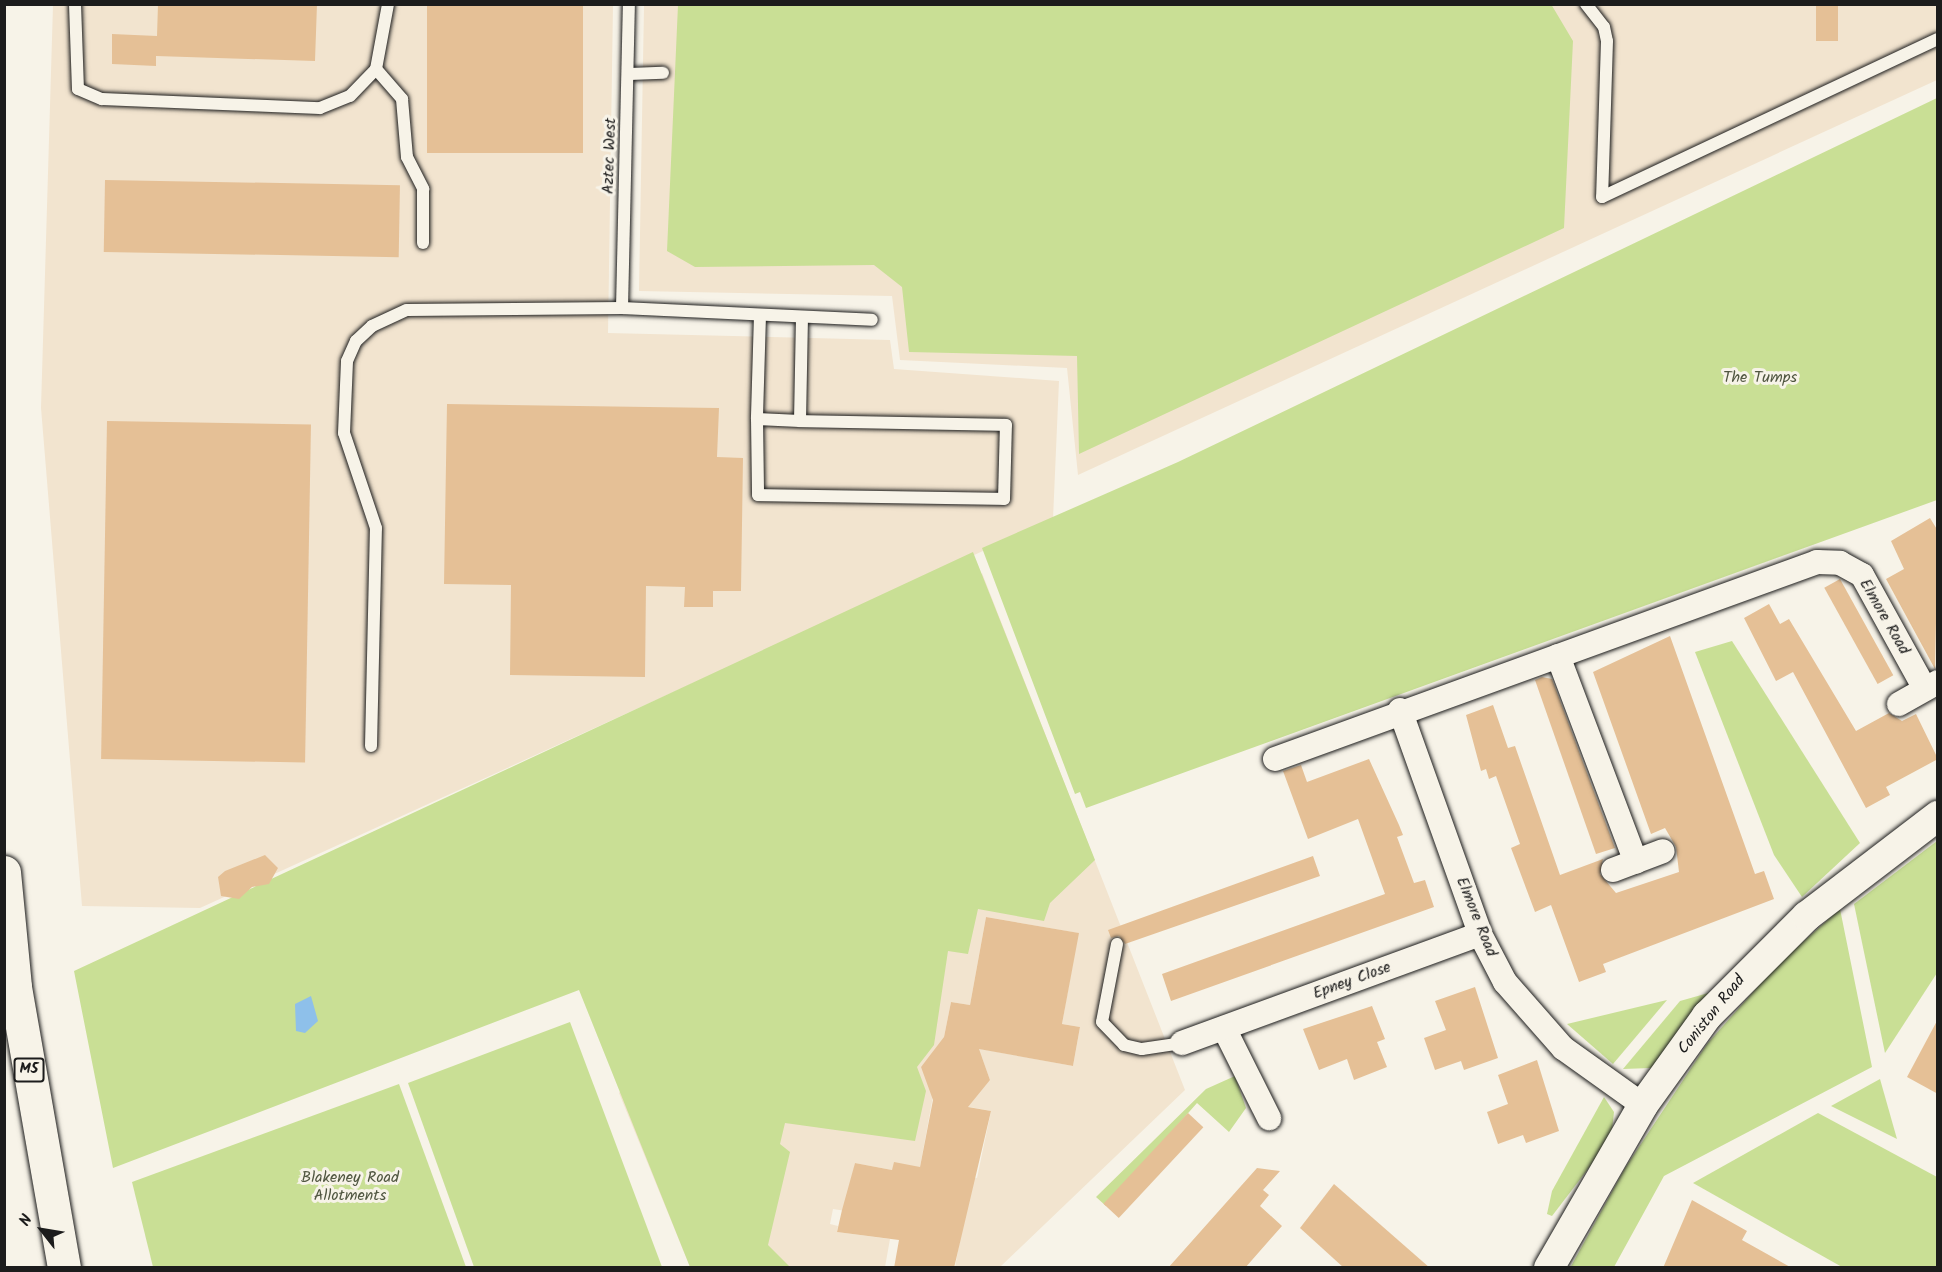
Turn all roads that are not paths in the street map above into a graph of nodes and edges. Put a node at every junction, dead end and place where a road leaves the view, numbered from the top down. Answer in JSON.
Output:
{"nodes":[{"id":1,"x":75,"y":4,"type":"edge"},
{"id":2,"x":388,"y":4,"type":"edge"},
{"id":3,"x":629,"y":4,"type":"edge"},
{"id":4,"x":1586,"y":4,"type":"edge"},
{"id":5,"x":1938,"y":39,"type":"edge"},
{"id":6,"x":376,"y":69,"type":"junction"},
{"id":7,"x":629,"y":74,"type":"junction"},
{"id":8,"x":663,"y":74,"type":"dead end"},
{"id":9,"x":423,"y":243,"type":"dead end"},
{"id":10,"x":622,"y":308,"type":"junction"},
{"id":11,"x":760,"y":315,"type":"junction"},
{"id":12,"x":802,"y":317,"type":"junction"},
{"id":13,"x":872,"y":320,"type":"dead end"},
{"id":14,"x":757,"y":419,"type":"junction"},
{"id":15,"x":800,"y":421,"type":"junction"},
{"id":16,"x":1558,"y":656,"type":"junction"},
{"id":17,"x":1931,"y":685,"type":"edge"},
{"id":18,"x":1899,"y":704,"type":"dead end"},
{"id":19,"x":1400,"y":710,"type":"junction"},
{"id":20,"x":370,"y":746,"type":"dead end"},
{"id":21,"x":1275,"y":759,"type":"dead end"},
{"id":22,"x":1938,"y":816,"type":"edge"},
{"id":23,"x":1663,"y":851,"type":"dead end"},
{"id":24,"x":1636,"y":862,"type":"junction"},
{"id":25,"x":1613,"y":870,"type":"dead end"},
{"id":26,"x":4,"y":872,"type":"edge"},
{"id":27,"x":1480,"y":934,"type":"junction"},
{"id":28,"x":1117,"y":944,"type":"dead end"},
{"id":29,"x":1224,"y":1028,"type":"junction"},
{"id":30,"x":1182,"y":1042,"type":"joint"},
{"id":31,"x":1643,"y":1104,"type":"junction"},
{"id":32,"x":1269,"y":1118,"type":"dead end"},
{"id":33,"x":64,"y":1268,"type":"edge"},
{"id":34,"x":1549,"y":1268,"type":"edge"}],
"edges":[{"from":1,"to":6,"type":"lane"},
{"from":2,"to":6,"type":"lane"},
{"from":3,"to":7,"type":"lane","name":"Aztec West"},
{"from":4,"to":5,"type":"lane"},
{"from":6,"to":9,"type":"lane"},
{"from":7,"to":8,"type":"lane"},
{"from":7,"to":10,"type":"lane","name":"Aztec West"},
{"from":10,"to":11,"type":"lane"},
{"from":10,"to":20,"type":"lane"},
{"from":11,"to":12,"type":"lane"},
{"from":11,"to":14,"type":"lane"},
{"from":12,"to":13,"type":"lane"},
{"from":12,"to":15,"type":"lane"},
{"from":14,"to":15,"type":"lane"},
{"from":14,"to":15,"type":"lane"},
{"from":16,"to":17,"type":"street","name":"Elmore Road"},
{"from":16,"to":19,"type":"street","name":"Elmore Road"},
{"from":16,"to":24,"type":"street"},
{"from":17,"to":18,"type":"street","name":"Elmore Road"},
{"from":19,"to":21,"type":"street","name":"Elmore Road"},
{"from":19,"to":27,"type":"street","name":"Elmore Road"},
{"from":22,"to":31,"type":"street","name":"Coniston Road"},
{"from":23,"to":24,"type":"street"},
{"from":24,"to":25,"type":"street"},
{"from":26,"to":33,"type":"highway","number":"M5"},
{"from":27,"to":29,"type":"street","name":"Epney Close"},
{"from":27,"to":31,"type":"street","name":"Elmore Road"},
{"from":28,"to":30,"type":"lane"},
{"from":29,"to":30,"type":"street","name":"Epney Close"},
{"from":29,"to":32,"type":"street"},
{"from":31,"to":34,"type":"street","name":"Coniston Road"}]}
